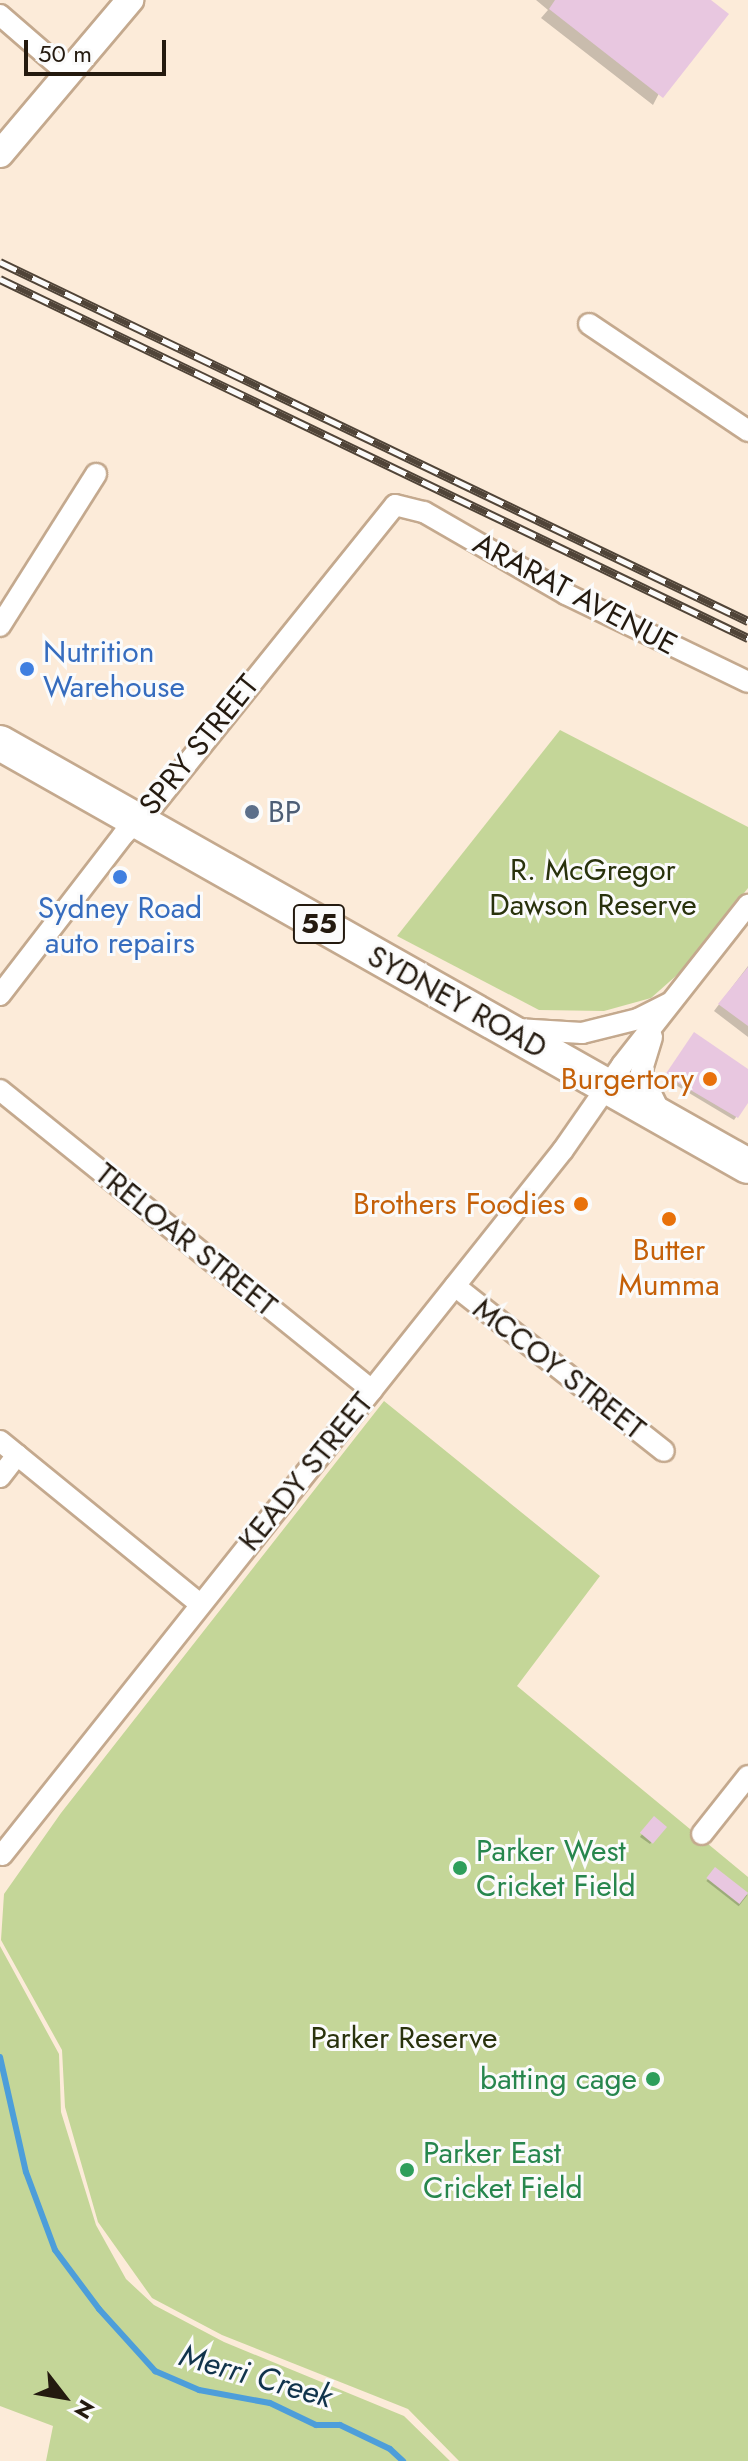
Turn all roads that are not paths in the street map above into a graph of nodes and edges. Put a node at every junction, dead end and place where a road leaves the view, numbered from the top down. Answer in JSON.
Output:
{"nodes":[{"id":1,"x":130,"y":0,"type":"edge"},
{"id":2,"x":0,"y":15,"type":"edge"},
{"id":3,"x":67,"y":73,"type":"junction"},
{"id":4,"x":0,"y":154,"type":"edge"},
{"id":5,"x":589,"y":324,"type":"dead end"},
{"id":6,"x":748,"y":431,"type":"edge"},
{"id":7,"x":96,"y":474,"type":"dead end"},
{"id":8,"x":404,"y":503,"type":"joint"},
{"id":9,"x":0,"y":626,"type":"edge"},
{"id":10,"x":748,"y":682,"type":"edge"},
{"id":11,"x":0,"y":743,"type":"edge"},
{"id":12,"x":137,"y":821,"type":"junction"},
{"id":13,"x":748,"y":905,"type":"edge"},
{"id":14,"x":0,"y":995,"type":"edge"},
{"id":15,"x":667,"y":1008,"type":"junction"},
{"id":16,"x":501,"y":1028,"type":"junction"},
{"id":17,"x":607,"y":1087,"type":"junction"},
{"id":18,"x":0,"y":1090,"type":"edge"},
{"id":19,"x":665,"y":1119,"type":"junction"},
{"id":20,"x":748,"y":1166,"type":"edge"},
{"id":21,"x":455,"y":1286,"type":"junction"},
{"id":22,"x":372,"y":1390,"type":"junction"},
{"id":23,"x":0,"y":1441,"type":"edge"},
{"id":24,"x":664,"y":1451,"type":"dead end"},
{"id":25,"x":17,"y":1455,"type":"junction"},
{"id":26,"x":0,"y":1477,"type":"edge"},
{"id":27,"x":200,"y":1604,"type":"junction"},
{"id":28,"x":748,"y":1776,"type":"edge"},
{"id":29,"x":702,"y":1834,"type":"dead end"},
{"id":30,"x":2,"y":1855,"type":"dead end"}],
"edges":[{"from":1,"to":3,"type":"street"},
{"from":2,"to":3,"type":"street"},
{"from":3,"to":4,"type":"street"},
{"from":5,"to":6,"type":"street"},
{"from":7,"to":9,"type":"street"},
{"from":8,"to":10,"type":"street","name":"ARARAT AVENUE"},
{"from":8,"to":12,"type":"street","name":"SPRY STREET"},
{"from":11,"to":12,"type":"highway","name":"SYDNEY ROAD","number":"55"},
{"from":12,"to":14,"type":"street","name":"SPRY STREET"},
{"from":12,"to":16,"type":"highway","name":"SYDNEY ROAD","number":"55"},
{"from":13,"to":15,"type":"street","name":"KEADY STREET"},
{"from":15,"to":16,"type":"street"},
{"from":15,"to":17,"type":"street","name":"KEADY STREET"},
{"from":15,"to":19,"type":"street"},
{"from":16,"to":17,"type":"highway","name":"SYDNEY ROAD","number":"55"},
{"from":17,"to":19,"type":"highway","name":"SYDNEY ROAD","number":"55"},
{"from":17,"to":21,"type":"street","name":"KEADY STREET"},
{"from":18,"to":22,"type":"street","name":"TRELOAR STREET"},
{"from":19,"to":20,"type":"highway","name":"SYDNEY ROAD","number":"55"},
{"from":21,"to":22,"type":"street","name":"KEADY STREET"},
{"from":21,"to":24,"type":"street","name":"MCCOY STREET"},
{"from":22,"to":27,"type":"street","name":"KEADY STREET"},
{"from":23,"to":25,"type":"street"},
{"from":25,"to":26,"type":"street"},
{"from":25,"to":27,"type":"street"},
{"from":27,"to":30,"type":"street","name":"KEADY STREET"},
{"from":28,"to":29,"type":"street"}]}
